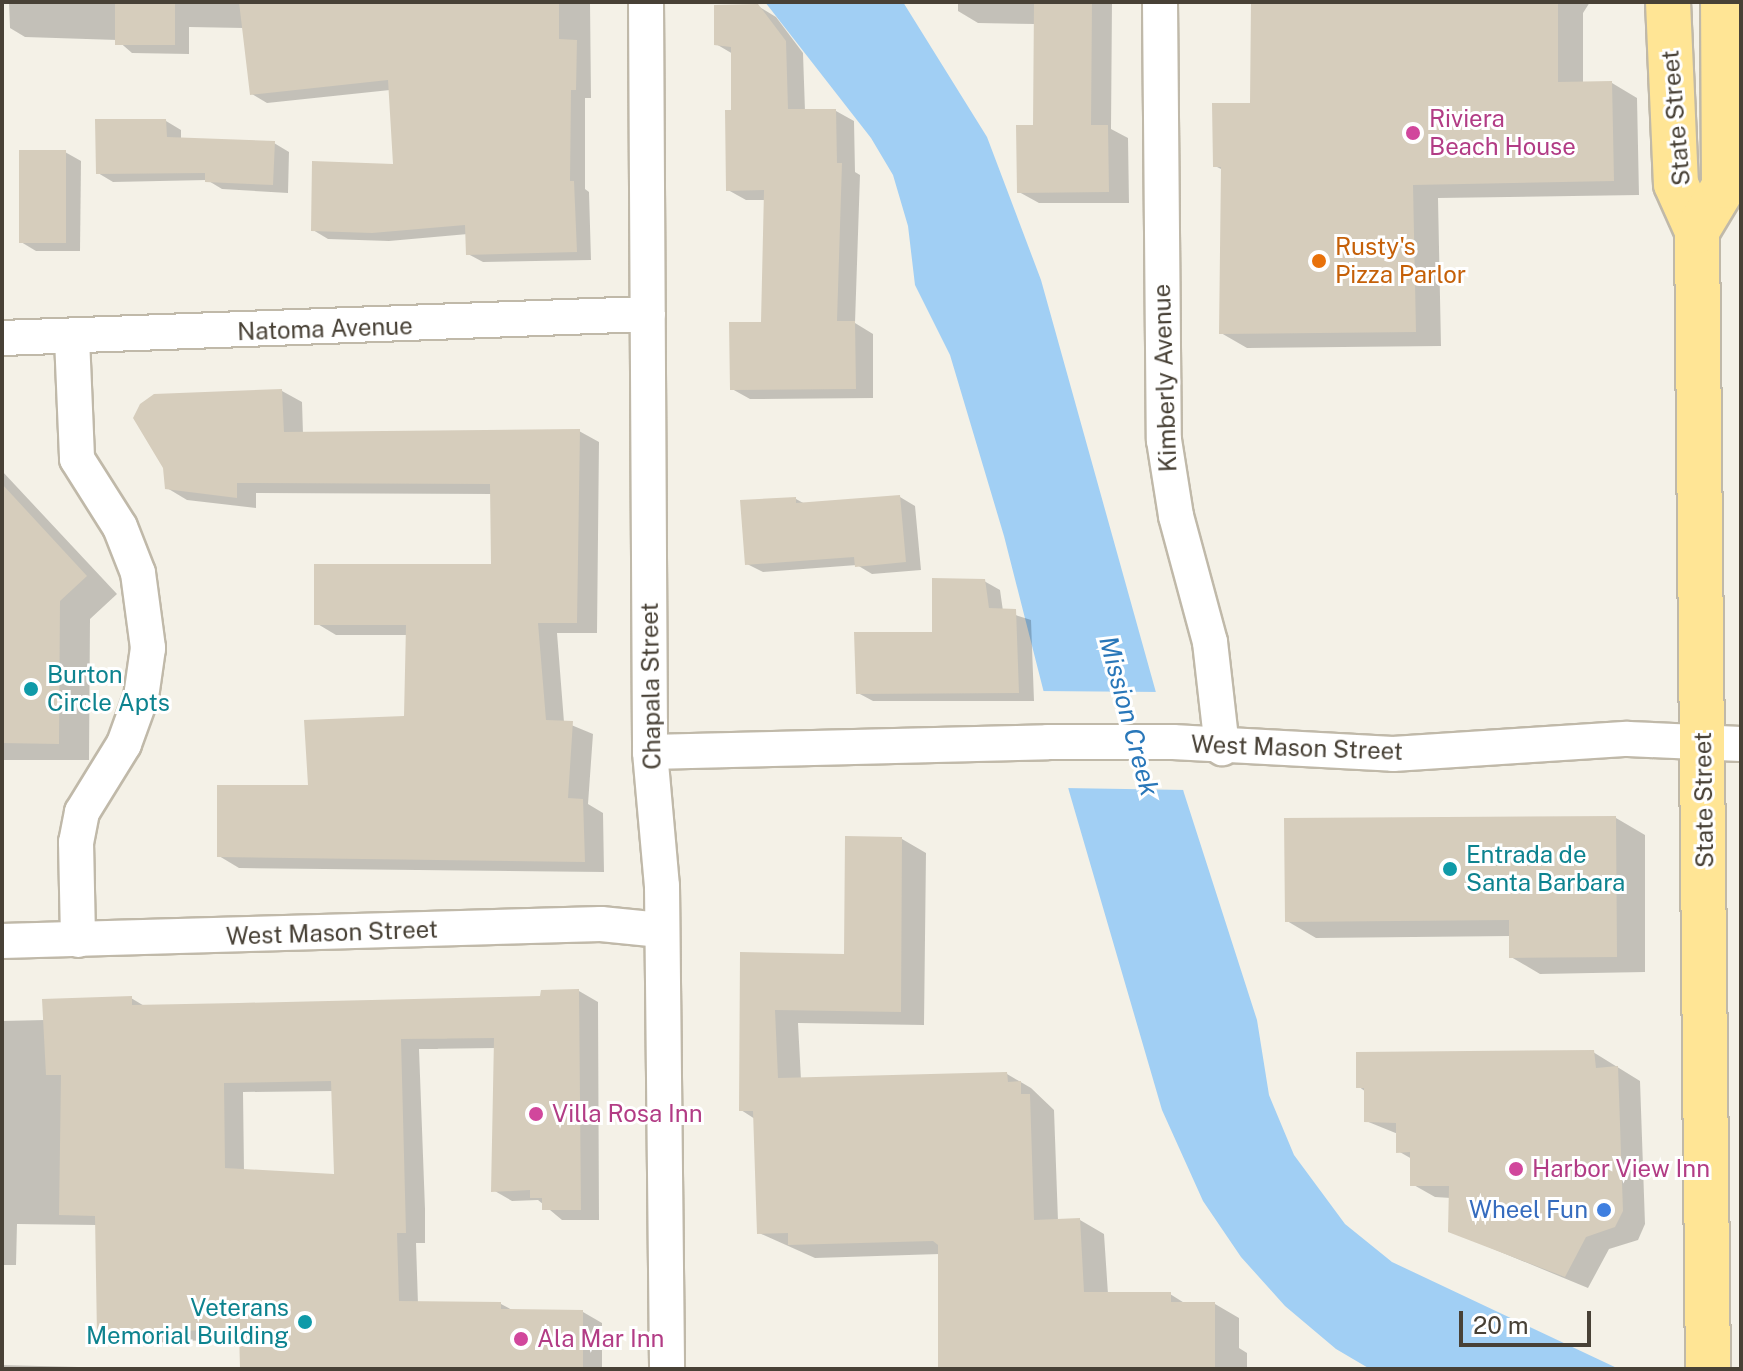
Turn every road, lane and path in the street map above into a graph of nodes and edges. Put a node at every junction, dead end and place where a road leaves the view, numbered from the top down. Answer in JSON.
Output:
{"nodes":[{"id":1,"x":646,"y":2,"type":"edge"},
{"id":2,"x":1160,"y":2,"type":"edge"},
{"id":3,"x":1668,"y":2,"type":"edge"},
{"id":4,"x":1723,"y":2,"type":"edge"},
{"id":5,"x":1697,"y":231,"type":"junction"},
{"id":6,"x":648,"y":314,"type":"junction"},
{"id":7,"x":2,"y":338,"type":"edge"},
{"id":8,"x":72,"y":338,"type":"junction"},
{"id":9,"x":1722,"y":744,"type":"edge"},
{"id":10,"x":1222,"y":748,"type":"junction"},
{"id":11,"x":650,"y":752,"type":"junction"},
{"id":12,"x":661,"y":930,"type":"junction"},
{"id":13,"x":78,"y":940,"type":"junction"},
{"id":14,"x":2,"y":941,"type":"edge"},
{"id":15,"x":667,"y":1369,"type":"edge"},
{"id":16,"x":1708,"y":1369,"type":"edge"}],
"edges":[{"from":1,"to":6,"type":"street","name":"Chapala Street"},
{"from":2,"to":10,"type":"street","name":"Kimberly Avenue"},
{"from":3,"to":5,"type":"main road","name":"State Street"},
{"from":4,"to":5,"type":"main road","name":"State Street"},
{"from":5,"to":9,"type":"main road","name":"State Street"},
{"from":6,"to":8,"type":"street","name":"Natoma Avenue"},
{"from":6,"to":11,"type":"street","name":"Chapala Street"},
{"from":7,"to":8,"type":"street","name":"Natoma Avenue"},
{"from":8,"to":13,"type":"street"},
{"from":9,"to":10,"type":"street","name":"West Mason Street"},
{"from":9,"to":16,"type":"main road","name":"State Street"},
{"from":10,"to":11,"type":"street","name":"West Mason Street"},
{"from":11,"to":12,"type":"street","name":"Chapala Street"},
{"from":12,"to":13,"type":"street","name":"West Mason Street"},
{"from":12,"to":15,"type":"street","name":"Chapala Street"},
{"from":13,"to":14,"type":"street","name":"West Mason Street"}]}
